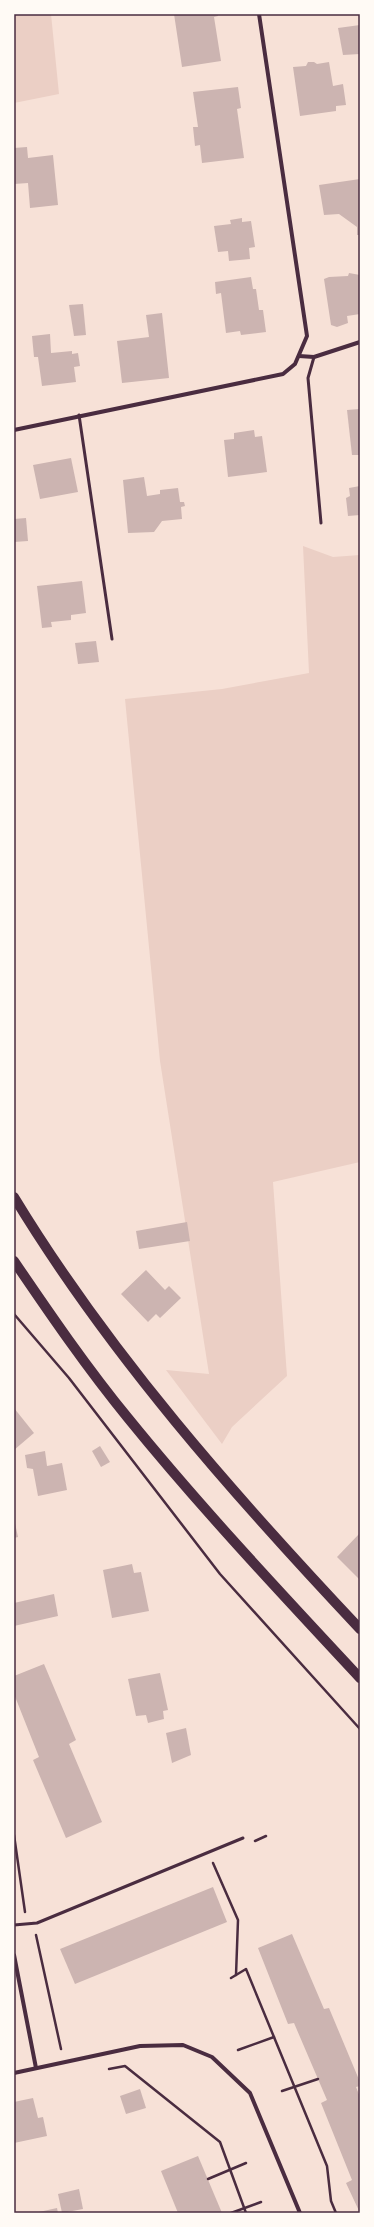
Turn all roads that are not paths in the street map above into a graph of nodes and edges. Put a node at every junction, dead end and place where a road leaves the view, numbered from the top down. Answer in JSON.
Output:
{"nodes":[{"id":1,"x":259,"y":14,"type":"edge"},
{"id":2,"x":360,"y":342,"type":"edge"},
{"id":3,"x":299,"y":356,"type":"junction"},
{"id":4,"x":314,"y":356,"type":"junction"},
{"id":5,"x":79,"y":415,"type":"junction"},
{"id":6,"x":14,"y":430,"type":"edge"},
{"id":7,"x":320,"y":523,"type":"dead end"},
{"id":8,"x":112,"y":639,"type":"dead end"},
{"id":9,"x":14,"y":1198,"type":"edge"},
{"id":10,"x":14,"y":1261,"type":"edge"},
{"id":11,"x":360,"y":1629,"type":"edge"},
{"id":12,"x":360,"y":1678,"type":"edge"},
{"id":13,"x":243,"y":1838,"type":"dead end"},
{"id":14,"x":14,"y":1925,"type":"edge"},
{"id":15,"x":14,"y":1955,"type":"edge"},
{"id":16,"x":36,"y":2068,"type":"junction"},
{"id":17,"x":14,"y":2073,"type":"edge"},
{"id":18,"x":300,"y":2213,"type":"edge"}],
"edges":[{"from":1,"to":3,"type":"street"},
{"from":2,"to":4,"type":"street"},
{"from":3,"to":4,"type":"street"},
{"from":3,"to":5,"type":"street"},
{"from":4,"to":7,"type":"lane"},
{"from":5,"to":6,"type":"street"},
{"from":5,"to":8,"type":"lane"},
{"from":9,"to":11,"type":"main road"},
{"from":10,"to":12,"type":"main road"},
{"from":13,"to":14,"type":"lane"},
{"from":15,"to":16,"type":"street"},
{"from":16,"to":17,"type":"street"},
{"from":16,"to":18,"type":"street"}]}
